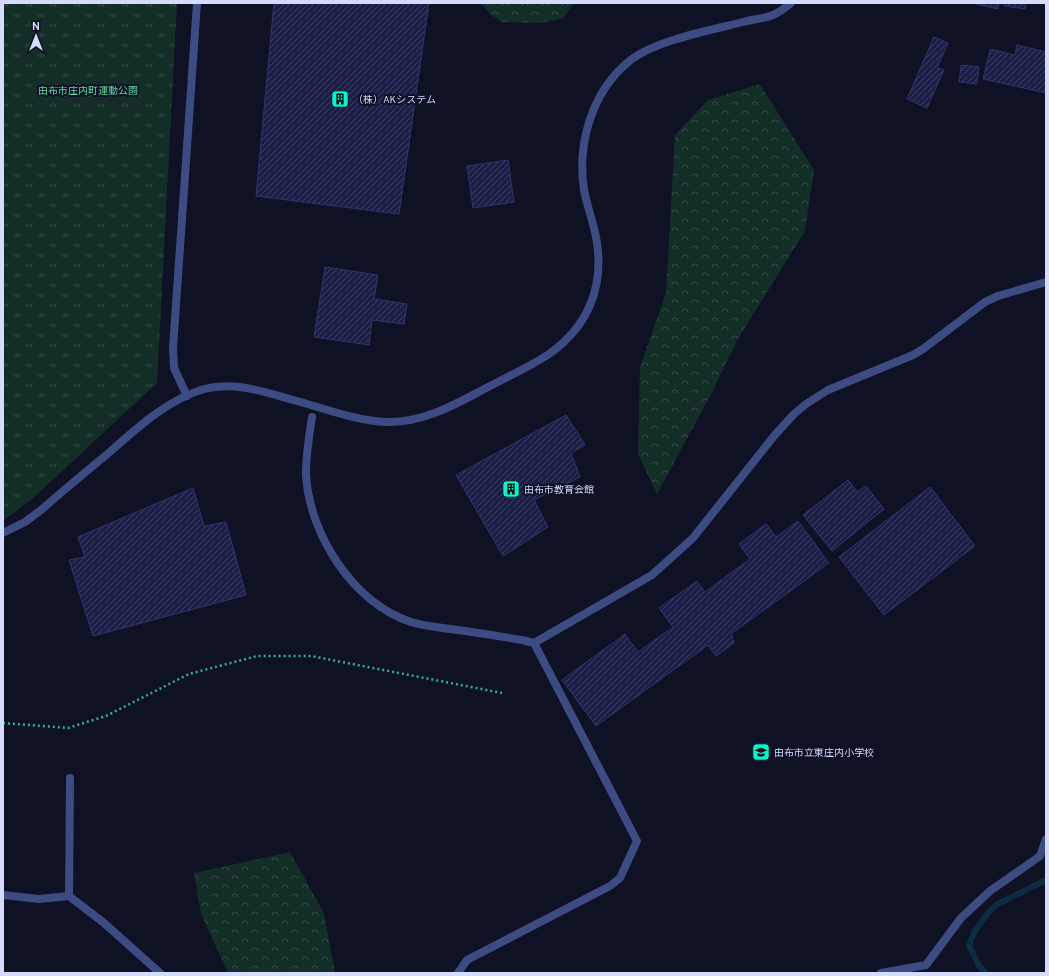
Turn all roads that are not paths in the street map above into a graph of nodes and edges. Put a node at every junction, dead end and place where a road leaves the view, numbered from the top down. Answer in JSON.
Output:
{"nodes":[{"id":1,"x":197,"y":3,"type":"edge"},
{"id":2,"x":791,"y":3,"type":"edge"},
{"id":3,"x":1046,"y":282,"type":"edge"},
{"id":4,"x":187,"y":396,"type":"junction"},
{"id":5,"x":312,"y":417,"type":"dead end"},
{"id":6,"x":3,"y":533,"type":"edge"},
{"id":7,"x":534,"y":644,"type":"junction"},
{"id":8,"x":70,"y":778,"type":"dead end"},
{"id":9,"x":1046,"y":839,"type":"edge"},
{"id":10,"x":3,"y":895,"type":"edge"},
{"id":11,"x":69,"y":896,"type":"junction"},
{"id":12,"x":160,"y":973,"type":"edge"},
{"id":13,"x":458,"y":973,"type":"edge"},
{"id":14,"x":881,"y":973,"type":"edge"}],
"edges":[{"from":1,"to":4,"type":"street"},
{"from":2,"to":4,"type":"street"},
{"from":3,"to":7,"type":"street"},
{"from":4,"to":6,"type":"street"},
{"from":5,"to":7,"type":"street"},
{"from":7,"to":13,"type":"street"},
{"from":8,"to":11,"type":"street"},
{"from":9,"to":14,"type":"street"},
{"from":10,"to":11,"type":"street"},
{"from":11,"to":12,"type":"street"}]}
